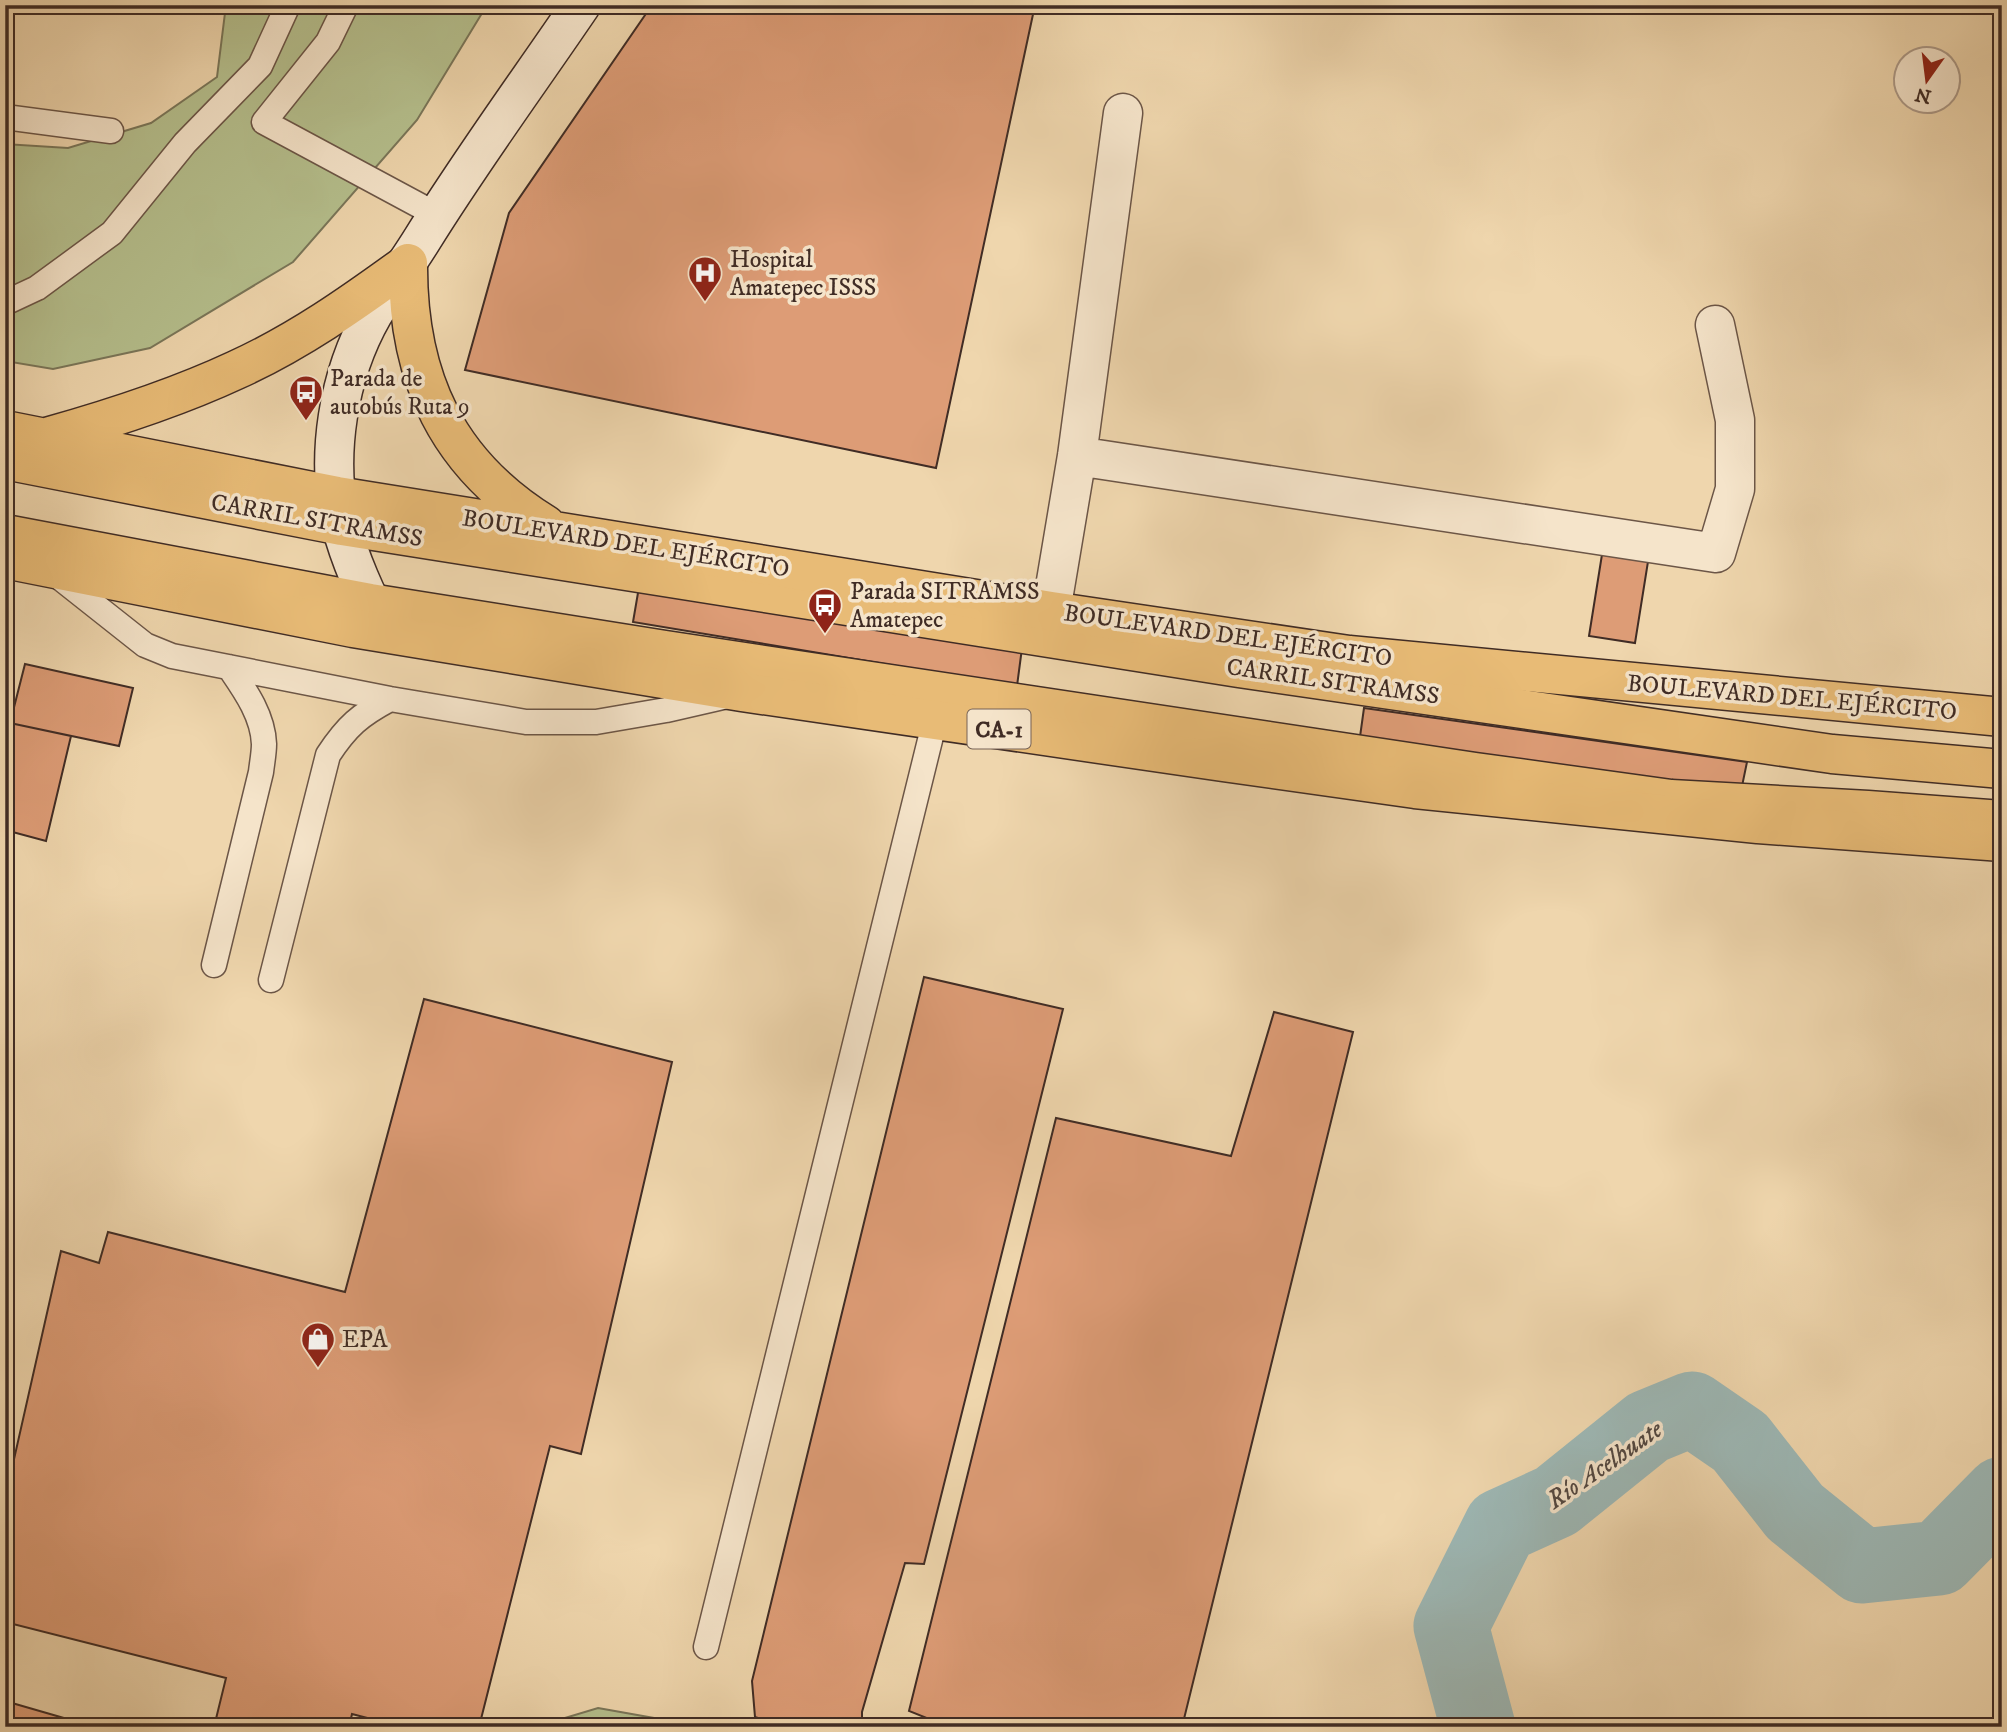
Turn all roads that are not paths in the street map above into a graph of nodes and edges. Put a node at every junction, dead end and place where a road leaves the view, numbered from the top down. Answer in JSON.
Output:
{"nodes":[{"id":1,"x":288,"y":5,"type":"edge"},
{"id":2,"x":346,"y":5,"type":"edge"},
{"id":3,"x":581,"y":5,"type":"edge"},
{"id":4,"x":1123,"y":113,"type":"dead end"},
{"id":5,"x":5,"y":117,"type":"edge"},
{"id":6,"x":111,"y":131,"type":"dead end"},
{"id":7,"x":437,"y":215,"type":"junction"},
{"id":8,"x":408,"y":263,"type":"junction"},
{"id":9,"x":5,"y":303,"type":"edge"},
{"id":10,"x":1715,"y":325,"type":"dead end"},
{"id":11,"x":5,"y":430,"type":"edge"},
{"id":12,"x":43,"y":438,"type":"junction"},
{"id":13,"x":1076,"y":456,"type":"junction"},
{"id":14,"x":5,"y":460,"type":"edge"},
{"id":15,"x":339,"y":511,"type":"junction"},
{"id":16,"x":557,"y":532,"type":"junction"},
{"id":17,"x":5,"y":534,"type":"edge"},
{"id":18,"x":5,"y":559,"type":"edge"},
{"id":19,"x":45,"y":566,"type":"junction"},
{"id":20,"x":1051,"y":611,"type":"junction"},
{"id":21,"x":378,"y":618,"type":"junction"},
{"id":22,"x":229,"y":667,"type":"junction"},
{"id":23,"x":742,"y":692,"type":"junction"},
{"id":24,"x":390,"y":699,"type":"junction"},
{"id":25,"x":2002,"y":717,"type":"edge"},
{"id":26,"x":935,"y":720,"type":"junction"},
{"id":27,"x":2002,"y":769,"type":"edge"},
{"id":28,"x":2002,"y":820,"type":"edge"},
{"id":29,"x":2002,"y":842,"type":"edge"},
{"id":30,"x":214,"y":965,"type":"dead end"},
{"id":31,"x":271,"y":980,"type":"dead end"},
{"id":32,"x":706,"y":1647,"type":"dead end"}],
"edges":[{"from":1,"to":9,"type":"lane"},
{"from":2,"to":7,"type":"lane"},
{"from":3,"to":7,"type":"street"},
{"from":4,"to":13,"type":"street"},
{"from":5,"to":6,"type":"lane"},
{"from":7,"to":8,"type":"street"},
{"from":8,"to":12,"type":"main road"},
{"from":8,"to":15,"type":"street"},
{"from":8,"to":16,"type":"main road"},
{"from":10,"to":13,"type":"street"},
{"from":11,"to":12,"type":"main road","name":"BOULEVARD DEL EJÉRCITO"},
{"from":12,"to":15,"type":"main road","name":"BOULEVARD DEL EJÉRCITO"},
{"from":13,"to":20,"type":"street"},
{"from":14,"to":15,"type":"main road","name":"CARRIL SITRAMSS"},
{"from":15,"to":16,"type":"main road","name":"BOULEVARD DEL EJÉRCITO"},
{"from":15,"to":21,"type":"street"},
{"from":15,"to":27,"type":"main road","name":"CARRIL SITRAMSS"},
{"from":16,"to":20,"type":"main road","name":"BOULEVARD DEL EJÉRCITO"},
{"from":17,"to":21,"type":"main road"},
{"from":18,"to":19,"type":"main road","number":"CA-1"},
{"from":19,"to":21,"type":"main road","number":"CA-1"},
{"from":19,"to":22,"type":"lane"},
{"from":20,"to":25,"type":"main road","name":"BOULEVARD DEL EJÉRCITO"},
{"from":21,"to":23,"type":"main road","number":"CA-1"},
{"from":21,"to":28,"type":"main road"},
{"from":22,"to":24,"type":"lane"},
{"from":22,"to":30,"type":"lane"},
{"from":23,"to":24,"type":"lane"},
{"from":23,"to":26,"type":"main road","number":"CA-1"},
{"from":24,"to":31,"type":"lane"},
{"from":26,"to":29,"type":"main road","number":"CA-1"},
{"from":26,"to":32,"type":"lane"}]}
